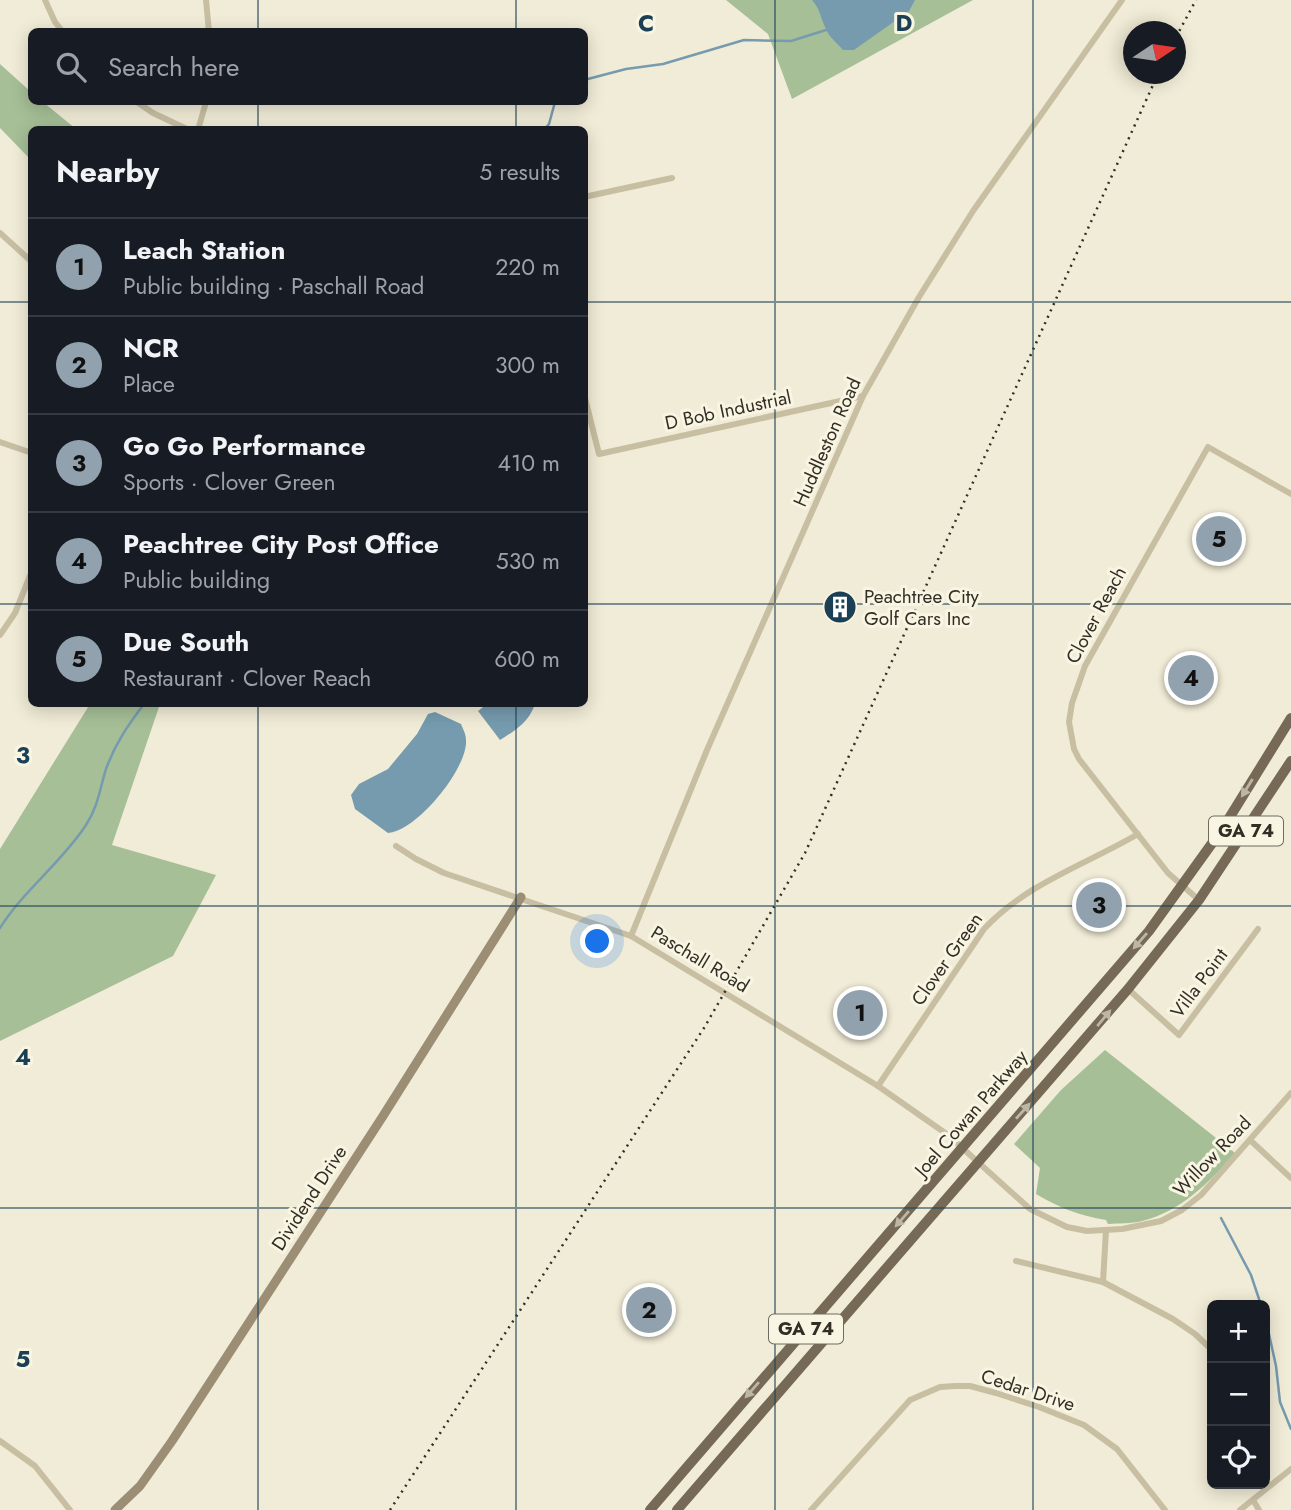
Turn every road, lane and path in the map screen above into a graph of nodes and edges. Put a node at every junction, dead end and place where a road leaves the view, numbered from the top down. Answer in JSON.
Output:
{"nodes":[{"id":1,"x":45,"y":0,"type":"edge"},
{"id":2,"x":206,"y":0,"type":"edge"},
{"id":3,"x":1122,"y":0,"type":"edge"},
{"id":4,"x":60,"y":28,"type":"edge"},
{"id":5,"x":209,"y":28,"type":"edge"},
{"id":6,"x":141,"y":105,"type":"edge"},
{"id":7,"x":205,"y":105,"type":"edge"},
{"id":8,"x":181,"y":126,"type":"edge"},
{"id":9,"x":199,"y":126,"type":"edge"},
{"id":10,"x":672,"y":178,"type":"dead end"},
{"id":11,"x":588,"y":196,"type":"edge"},
{"id":12,"x":0,"y":233,"type":"edge"},
{"id":13,"x":28,"y":258,"type":"edge"},
{"id":14,"x":863,"y":396,"type":"junction"},
{"id":15,"x":588,"y":410,"type":"edge"},
{"id":16,"x":0,"y":442,"type":"edge"},
{"id":17,"x":28,"y":452,"type":"edge"},
{"id":18,"x":1291,"y":494,"type":"edge"},
{"id":19,"x":28,"y":581,"type":"edge"},
{"id":20,"x":0,"y":635,"type":"edge"},
{"id":21,"x":1291,"y":718,"type":"edge"},
{"id":22,"x":1291,"y":761,"type":"edge"},
{"id":23,"x":1138,"y":834,"type":"junction"},
{"id":24,"x":396,"y":846,"type":"dead end"},
{"id":25,"x":1182,"y":887,"type":"junction"},
{"id":26,"x":521,"y":897,"type":"junction"},
{"id":27,"x":1199,"y":900,"type":"junction"},
{"id":28,"x":1258,"y":929,"type":"dead end"},
{"id":29,"x":631,"y":936,"type":"junction"},
{"id":30,"x":1128,"y":989,"type":"junction"},
{"id":31,"x":878,"y":1087,"type":"junction"},
{"id":32,"x":1291,"y":1093,"type":"edge"},
{"id":33,"x":1251,"y":1140,"type":"junction"},
{"id":34,"x":962,"y":1148,"type":"junction"},
{"id":35,"x":978,"y":1162,"type":"junction"},
{"id":36,"x":1291,"y":1178,"type":"edge"},
{"id":37,"x":1106,"y":1230,"type":"junction"},
{"id":38,"x":1016,"y":1261,"type":"dead end"},
{"id":39,"x":1103,"y":1282,"type":"junction"},
{"id":40,"x":1207,"y":1345,"type":"edge"},
{"id":41,"x":0,"y":1441,"type":"edge"},
{"id":42,"x":1291,"y":1469,"type":"edge"},
{"id":43,"x":1253,"y":1500,"type":"junction"},
{"id":44,"x":70,"y":1510,"type":"edge"},
{"id":45,"x":115,"y":1510,"type":"edge"},
{"id":46,"x":650,"y":1510,"type":"edge"},
{"id":47,"x":677,"y":1510,"type":"edge"},
{"id":48,"x":811,"y":1510,"type":"edge"},
{"id":49,"x":1165,"y":1510,"type":"edge"},
{"id":50,"x":1240,"y":1510,"type":"edge"},
{"id":51,"x":1259,"y":1510,"type":"edge"}],
"edges":[{"from":1,"to":4,"type":"street"},
{"from":2,"to":5,"type":"street"},
{"from":3,"to":14,"type":"street","name":"Huddleston Road"},
{"from":6,"to":8,"type":"street"},
{"from":7,"to":9,"type":"street"},
{"from":10,"to":11,"type":"street"},
{"from":12,"to":13,"type":"street"},
{"from":14,"to":15,"type":"street","name":"D Bob Industrial"},
{"from":14,"to":29,"type":"street","name":"Huddleston Road"},
{"from":16,"to":17,"type":"street"},
{"from":18,"to":23,"type":"street","name":"Clover Reach"},
{"from":19,"to":20,"type":"street"},
{"from":21,"to":25,"type":"main road","name":"Joel Cowan Parkway","number":"GA 74","one_way":true},
{"from":22,"to":27,"type":"main road","name":"Joel Cowan Parkway","number":"GA 74"},
{"from":23,"to":25,"type":"street","name":"Clover Reach"},
{"from":23,"to":31,"type":"street","name":"Clover Green"},
{"from":24,"to":26,"type":"street","name":"Paschall Road"},
{"from":25,"to":27,"type":"street","name":"Clover Reach"},
{"from":25,"to":34,"type":"main road","name":"Joel Cowan Parkway","number":"GA 74","one_way":true},
{"from":26,"to":29,"type":"street","name":"Paschall Road"},
{"from":26,"to":45,"type":"street","name":"Dividend Drive"},
{"from":27,"to":30,"type":"main road","name":"Joel Cowan Parkway","number":"GA 74"},
{"from":28,"to":30,"type":"street","name":"Villa Point"},
{"from":29,"to":31,"type":"street","name":"Paschall Road"},
{"from":35,"to":30,"type":"main road","name":"Joel Cowan Parkway","number":"GA 74","one_way":true},
{"from":31,"to":34,"type":"street","name":"Paschall Road"},
{"from":32,"to":33,"type":"street","name":"Willow Road"},
{"from":33,"to":36,"type":"street"},
{"from":33,"to":37,"type":"street","name":"Willow Road"},
{"from":34,"to":35,"type":"street","name":"Willow Road"},
{"from":34,"to":46,"type":"main road","name":"Joel Cowan Parkway","number":"GA 74","one_way":true},
{"from":35,"to":37,"type":"street","name":"Willow Road"},
{"from":35,"to":47,"type":"main road","name":"Joel Cowan Parkway","number":"GA 74"},
{"from":37,"to":39,"type":"street"},
{"from":38,"to":39,"type":"street"},
{"from":39,"to":40,"type":"street"},
{"from":41,"to":44,"type":"street"},
{"from":42,"to":43,"type":"street"},
{"from":43,"to":50,"type":"street"},
{"from":43,"to":51,"type":"street"},
{"from":48,"to":49,"type":"street","name":"Cedar Drive"}]}
